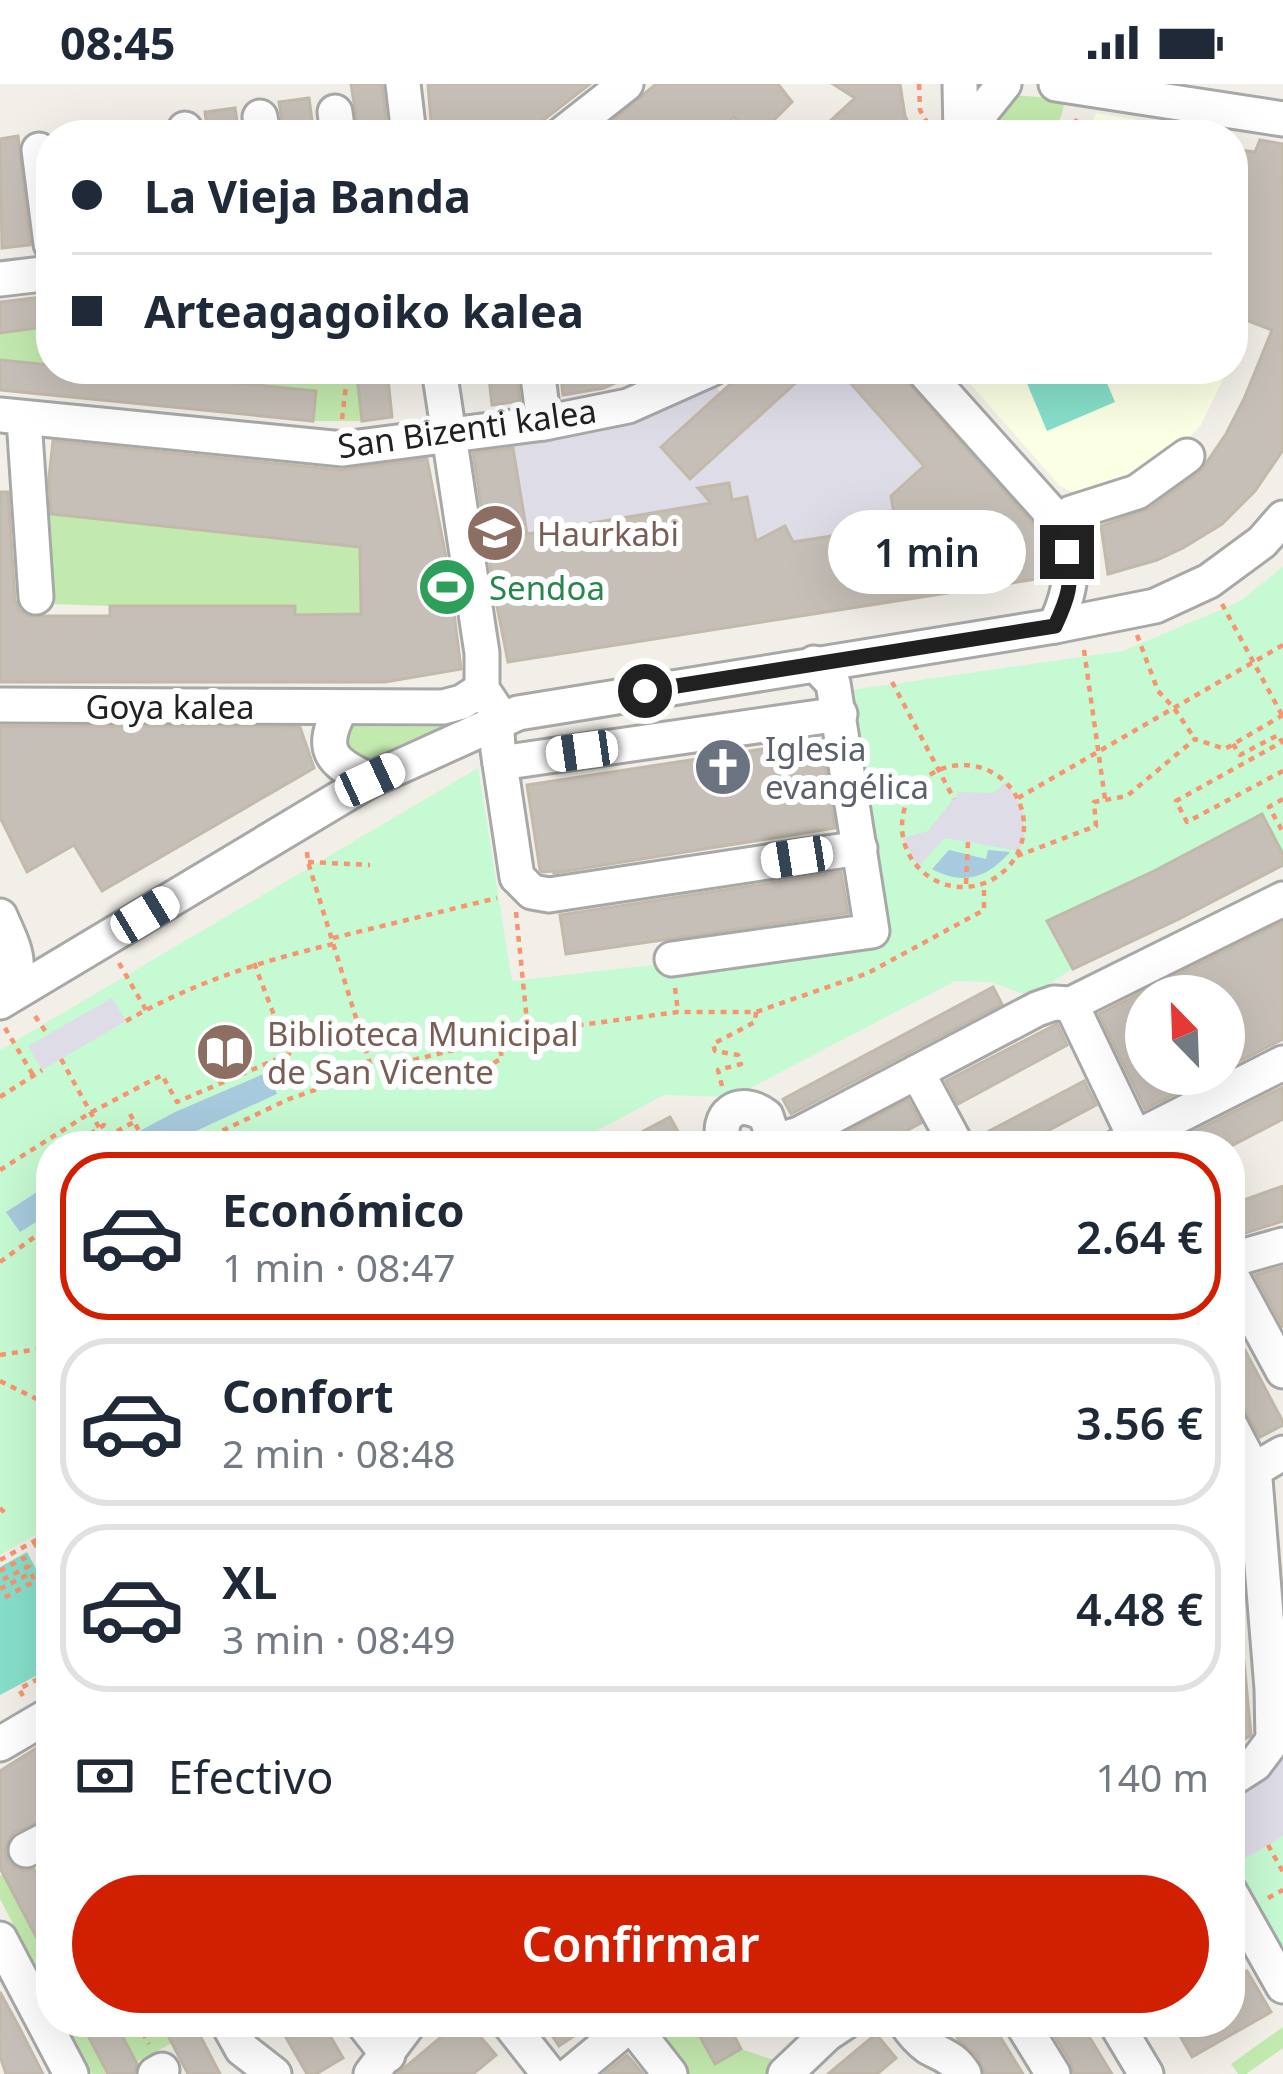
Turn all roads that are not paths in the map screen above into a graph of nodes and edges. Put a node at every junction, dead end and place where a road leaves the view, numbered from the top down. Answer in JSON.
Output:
{"nodes":[{"id":1,"x":403,"y":84,"type":"edge"},
{"id":2,"x":626,"y":84,"type":"edge"},
{"id":3,"x":960,"y":84,"type":"edge"},
{"id":4,"x":1004,"y":84,"type":"edge"},
{"id":5,"x":1061,"y":84,"type":"edge"},
{"id":6,"x":1283,"y":119,"type":"edge"},
{"id":7,"x":407,"y":120,"type":"edge"},
{"id":8,"x":580,"y":120,"type":"edge"},
{"id":9,"x":961,"y":120,"type":"edge"},
{"id":10,"x":974,"y":120,"type":"edge"},
{"id":11,"x":36,"y":275,"type":"edge"},
{"id":12,"x":0,"y":279,"type":"edge"},
{"id":13,"x":441,"y":384,"type":"edge"},
{"id":14,"x":539,"y":384,"type":"edge"},
{"id":15,"x":678,"y":384,"type":"edge"},
{"id":16,"x":935,"y":384,"type":"edge"},
{"id":17,"x":12,"y":417,"type":"edge"},
{"id":18,"x":544,"y":423,"type":"junction"},
{"id":19,"x":449,"y":437,"type":"junction"},
{"id":20,"x":1187,"y":456,"type":"dead end"},
{"id":21,"x":1283,"y":518,"type":"edge"},
{"id":22,"x":36,"y":597,"type":"dead end"},
{"id":23,"x":1091,"y":625,"type":"junction"},
{"id":24,"x":814,"y":663,"type":"junction"},
{"id":25,"x":482,"y":689,"type":"junction"},
{"id":26,"x":0,"y":705,"type":"edge"},
{"id":27,"x":340,"y":708,"type":"junction"},
{"id":28,"x":840,"y":714,"type":"junction"},
{"id":29,"x":496,"y":721,"type":"junction"},
{"id":30,"x":500,"y":763,"type":"junction"},
{"id":31,"x":370,"y":780,"type":"junction"},
{"id":32,"x":860,"y":848,"type":"junction"},
{"id":33,"x":1283,"y":899,"type":"edge"},
{"id":34,"x":0,"y":916,"type":"edge"},
{"id":35,"x":672,"y":958,"type":"dead end"},
{"id":36,"x":0,"y":1000,"type":"edge"},
{"id":37,"x":1072,"y":1004,"type":"junction"},
{"id":38,"x":1283,"y":1063,"type":"edge"},
{"id":39,"x":917,"y":1072,"type":"junction"},
{"id":40,"x":720,"y":1131,"type":"edge"},
{"id":41,"x":771,"y":1131,"type":"edge"},
{"id":42,"x":806,"y":1131,"type":"edge"},
{"id":43,"x":949,"y":1131,"type":"edge"},
{"id":44,"x":1126,"y":1131,"type":"edge"},
{"id":45,"x":1154,"y":1131,"type":"edge"},
{"id":46,"x":1283,"y":1245,"type":"edge"},
{"id":47,"x":1245,"y":1256,"type":"edge"},
{"id":48,"x":1245,"y":1301,"type":"edge"},
{"id":49,"x":1283,"y":1371,"type":"edge"},
{"id":50,"x":1256,"y":1469,"type":"edge"},
{"id":51,"x":1278,"y":1689,"type":"edge"},
{"id":52,"x":36,"y":1723,"type":"edge"},
{"id":53,"x":0,"y":1744,"type":"edge"},
{"id":54,"x":1245,"y":1771,"type":"edge"},
{"id":55,"x":1245,"y":1919,"type":"edge"},
{"id":56,"x":0,"y":1939,"type":"edge"},
{"id":57,"x":1283,"y":1986,"type":"edge"},
{"id":58,"x":36,"y":2007,"type":"edge"},
{"id":59,"x":52,"y":2037,"type":"edge"},
{"id":60,"x":235,"y":2037,"type":"edge"},
{"id":61,"x":399,"y":2037,"type":"edge"},
{"id":62,"x":520,"y":2037,"type":"edge"},
{"id":63,"x":614,"y":2037,"type":"edge"},
{"id":64,"x":641,"y":2037,"type":"edge"},
{"id":65,"x":819,"y":2037,"type":"edge"},
{"id":66,"x":824,"y":2037,"type":"edge"},
{"id":67,"x":916,"y":2037,"type":"edge"},
{"id":68,"x":1030,"y":2037,"type":"edge"},
{"id":69,"x":1124,"y":2037,"type":"edge"},
{"id":70,"x":379,"y":2064,"type":"edge"},
{"id":71,"x":71,"y":2074,"type":"edge"},
{"id":72,"x":274,"y":2074,"type":"edge"},
{"id":73,"x":549,"y":2074,"type":"edge"},
{"id":74,"x":571,"y":2074,"type":"edge"},
{"id":75,"x":670,"y":2074,"type":"edge"},
{"id":76,"x":784,"y":2074,"type":"edge"},
{"id":77,"x":812,"y":2074,"type":"edge"},
{"id":78,"x":964,"y":2074,"type":"edge"},
{"id":79,"x":1053,"y":2074,"type":"edge"},
{"id":80,"x":1146,"y":2074,"type":"edge"}],
"edges":[{"from":1,"to":7,"type":"street"},
{"from":2,"to":8,"type":"street"},
{"from":3,"to":9,"type":"street"},
{"from":4,"to":10,"type":"street"},
{"from":5,"to":6,"type":"street"},
{"from":11,"to":12,"type":"street"},
{"from":13,"to":19,"type":"street"},
{"from":14,"to":18,"type":"street"},
{"from":15,"to":18,"type":"street","name":"San Bizenti kalea"},
{"from":16,"to":23,"type":"street"},
{"from":17,"to":19,"type":"street","name":"San Bizenti kalea"},
{"from":17,"to":22,"type":"street"},
{"from":18,"to":19,"type":"street","name":"San Bizenti kalea"},
{"from":19,"to":25,"type":"street"},
{"from":20,"to":23,"type":"street"},
{"from":21,"to":23,"type":"street"},
{"from":23,"to":24,"type":"street"},
{"from":24,"to":28,"type":"street"},
{"from":24,"to":29,"type":"street"},
{"from":25,"to":27,"type":"street","name":"Goya kalea"},
{"from":25,"to":29,"type":"street"},
{"from":26,"to":27,"type":"street","name":"Goya kalea"},
{"from":27,"to":31,"type":"street"},
{"from":28,"to":30,"type":"street"},
{"from":28,"to":32,"type":"street"},
{"from":29,"to":30,"type":"street"},
{"from":29,"to":31,"type":"street"},
{"from":30,"to":32,"type":"street"},
{"from":31,"to":36,"type":"street"},
{"from":32,"to":35,"type":"street"},
{"from":33,"to":37,"type":"street"},
{"from":34,"to":36,"type":"street"},
{"from":37,"to":39,"type":"street"},
{"from":37,"to":44,"type":"street"},
{"from":38,"to":45,"type":"street"},
{"from":39,"to":42,"type":"street"},
{"from":39,"to":43,"type":"street"},
{"from":40,"to":41,"type":"street"},
{"from":46,"to":47,"type":"street"},
{"from":48,"to":49,"type":"street"},
{"from":50,"to":51,"type":"street"},
{"from":51,"to":54,"type":"street"},
{"from":52,"to":53,"type":"street"},
{"from":55,"to":57,"type":"street"},
{"from":56,"to":58,"type":"street"},
{"from":59,"to":71,"type":"street"},
{"from":60,"to":72,"type":"street"},
{"from":61,"to":70,"type":"street"},
{"from":62,"to":73,"type":"street"},
{"from":63,"to":74,"type":"street"},
{"from":64,"to":75,"type":"street"},
{"from":65,"to":76,"type":"street"},
{"from":66,"to":77,"type":"street"},
{"from":67,"to":78,"type":"street"},
{"from":68,"to":79,"type":"street"},
{"from":69,"to":80,"type":"street"}]}
